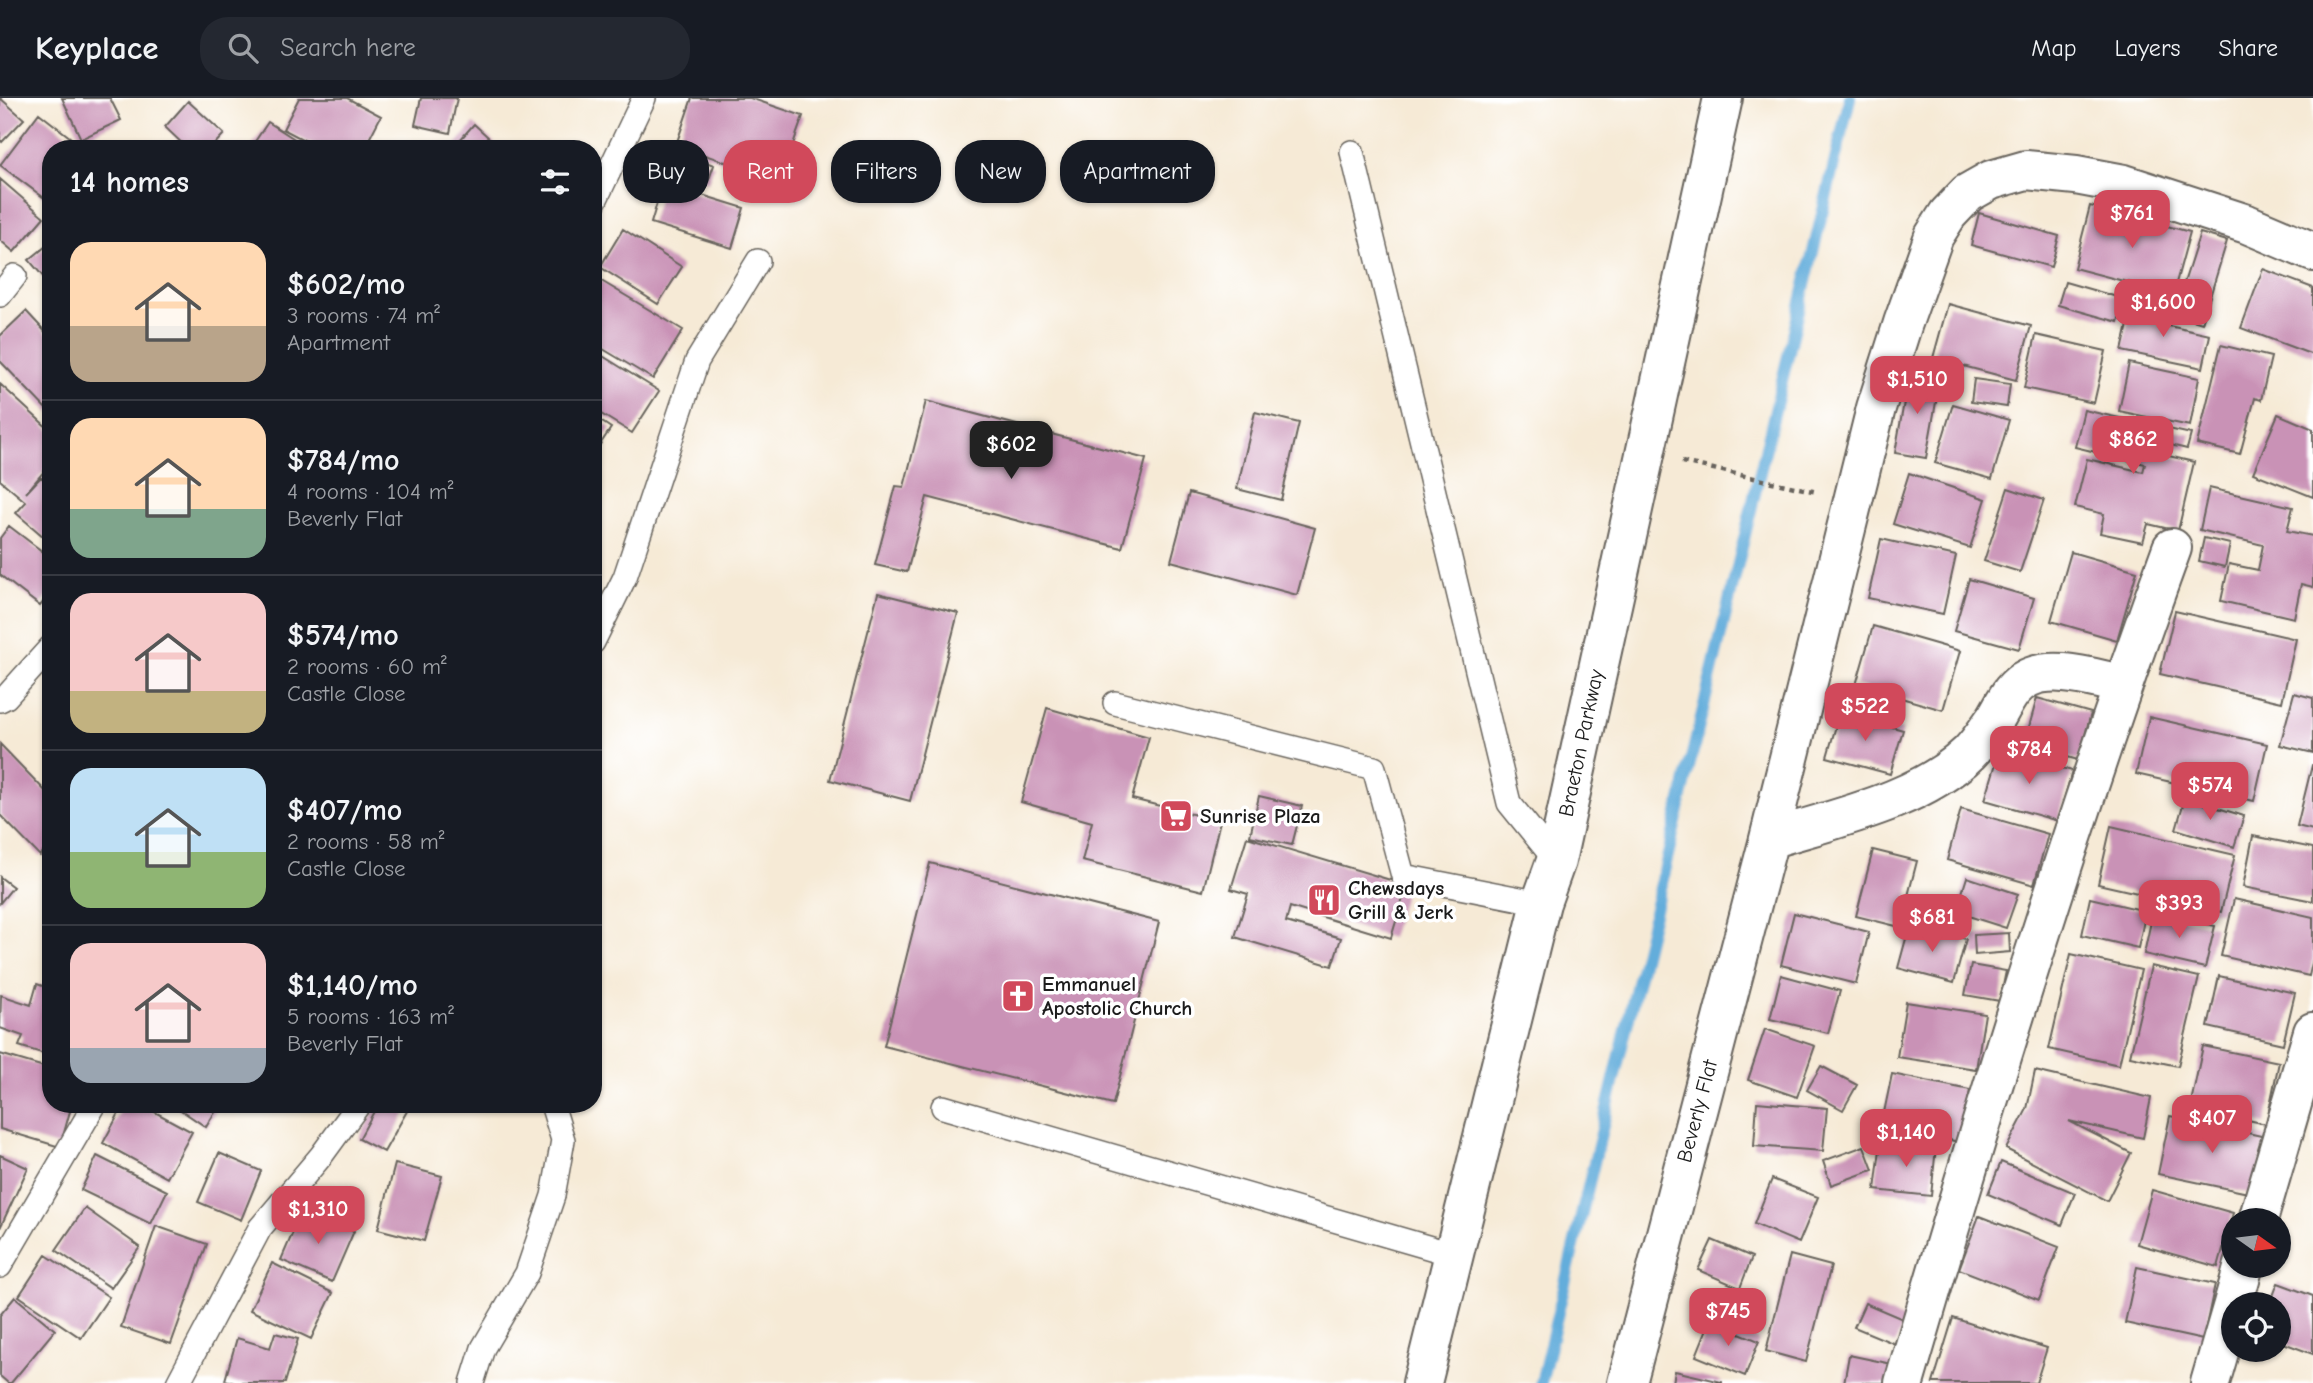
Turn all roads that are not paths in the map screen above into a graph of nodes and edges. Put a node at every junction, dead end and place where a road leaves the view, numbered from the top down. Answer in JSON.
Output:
{"nodes":[{"id":1,"x":644,"y":98,"type":"edge"},
{"id":2,"x":1723,"y":98,"type":"edge"},
{"id":3,"x":1352,"y":152,"type":"dead end"},
{"id":4,"x":602,"y":186,"type":"edge"},
{"id":5,"x":2313,"y":252,"type":"edge"},
{"id":6,"x":758,"y":261,"type":"dead end"},
{"id":7,"x":15,"y":276,"type":"dead end"},
{"id":8,"x":0,"y":295,"type":"edge"},
{"id":9,"x":2172,"y":548,"type":"dead end"},
{"id":10,"x":602,"y":624,"type":"edge"},
{"id":11,"x":42,"y":658,"type":"edge"},
{"id":12,"x":2122,"y":684,"type":"junction"},
{"id":13,"x":0,"y":701,"type":"edge"},
{"id":14,"x":1115,"y":703,"type":"dead end"},
{"id":15,"x":1769,"y":839,"type":"junction"},
{"id":16,"x":1556,"y":861,"type":"junction"},
{"id":17,"x":1541,"y":903,"type":"junction"},
{"id":18,"x":2313,"y":1032,"type":"edge"},
{"id":19,"x":943,"y":1107,"type":"dead end"},
{"id":20,"x":90,"y":1113,"type":"edge"},
{"id":21,"x":352,"y":1113,"type":"edge"},
{"id":22,"x":555,"y":1113,"type":"edge"},
{"id":23,"x":2262,"y":1208,"type":"edge"},
{"id":24,"x":1455,"y":1255,"type":"junction"},
{"id":25,"x":0,"y":1266,"type":"edge"},
{"id":26,"x":2221,"y":1345,"type":"edge"},
{"id":27,"x":178,"y":1383,"type":"edge"},
{"id":28,"x":472,"y":1383,"type":"edge"},
{"id":29,"x":1422,"y":1383,"type":"edge"},
{"id":30,"x":1627,"y":1383,"type":"edge"},
{"id":31,"x":1904,"y":1383,"type":"edge"},
{"id":32,"x":2210,"y":1383,"type":"edge"}],
"edges":[{"from":1,"to":4,"type":"lane"},
{"from":2,"to":16,"type":"street","name":"Braeton Parkway"},
{"from":3,"to":16,"type":"lane"},
{"from":5,"to":15,"type":"street","name":"Beverly Flat"},
{"from":6,"to":10,"type":"lane"},
{"from":7,"to":8,"type":"lane"},
{"from":9,"to":12,"type":"street"},
{"from":11,"to":13,"type":"lane"},
{"from":12,"to":15,"type":"street"},
{"from":12,"to":31,"type":"street"},
{"from":14,"to":17,"type":"lane"},
{"from":15,"to":30,"type":"street","name":"Beverly Flat"},
{"from":16,"to":17,"type":"street","name":"Braeton Parkway"},
{"from":17,"to":24,"type":"street","name":"Braeton Parkway"},
{"from":18,"to":23,"type":"street"},
{"from":19,"to":24,"type":"lane"},
{"from":20,"to":25,"type":"lane"},
{"from":21,"to":27,"type":"lane"},
{"from":22,"to":28,"type":"lane"},
{"from":24,"to":29,"type":"street","name":"Braeton Parkway"},
{"from":26,"to":32,"type":"street"}]}
